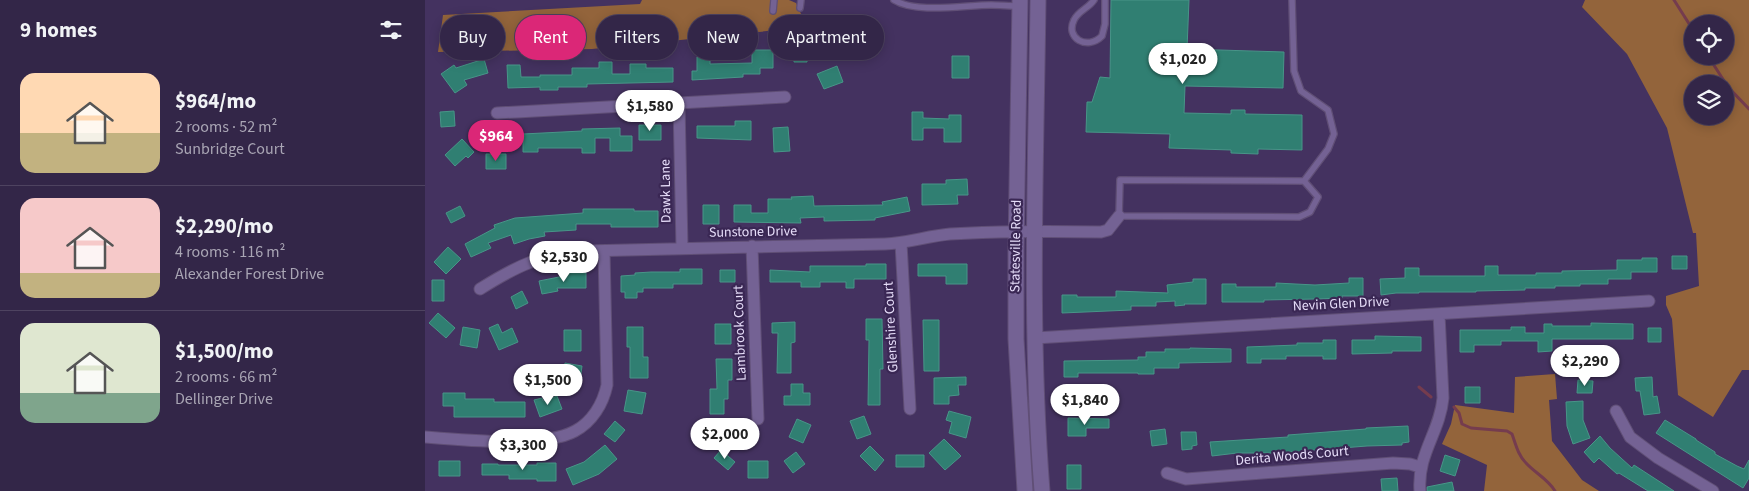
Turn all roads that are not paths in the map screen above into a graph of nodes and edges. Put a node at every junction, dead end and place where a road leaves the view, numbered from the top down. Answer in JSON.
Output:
{"nodes":[{"id":1,"x":774,"y":0,"type":"edge"},
{"id":2,"x":801,"y":0,"type":"edge"},
{"id":3,"x":894,"y":0,"type":"edge"},
{"id":4,"x":1038,"y":0,"type":"edge"},
{"id":5,"x":1094,"y":0,"type":"edge"},
{"id":6,"x":1105,"y":0,"type":"edge"},
{"id":7,"x":1292,"y":0,"type":"edge"},
{"id":8,"x":1020,"y":3,"type":"edge"},
{"id":9,"x":800,"y":8,"type":"dead end"},
{"id":10,"x":773,"y":11,"type":"dead end"},
{"id":11,"x":785,"y":97,"type":"dead end"},
{"id":12,"x":679,"y":104,"type":"junction"},
{"id":13,"x":497,"y":113,"type":"dead end"},
{"id":14,"x":1304,"y":181,"type":"junction"},
{"id":15,"x":1119,"y":216,"type":"junction"},
{"id":16,"x":1016,"y":231,"type":"junction"},
{"id":17,"x":1034,"y":231,"type":"junction"},
{"id":18,"x":901,"y":243,"type":"junction"},
{"id":19,"x":752,"y":246,"type":"junction"},
{"id":20,"x":682,"y":248,"type":"junction"},
{"id":21,"x":604,"y":251,"type":"junction"},
{"id":22,"x":480,"y":289,"type":"dead end"},
{"id":23,"x":1649,"y":301,"type":"dead end"},
{"id":24,"x":1439,"y":314,"type":"junction"},
{"id":25,"x":1035,"y":338,"type":"junction"},
{"id":26,"x":909,"y":410,"type":"dead end"},
{"id":27,"x":1615,"y":411,"type":"dead end"},
{"id":28,"x":758,"y":419,"type":"dead end"},
{"id":29,"x":425,"y":437,"type":"edge"},
{"id":30,"x":1420,"y":467,"type":"junction"},
{"id":31,"x":1167,"y":473,"type":"dead end"},
{"id":32,"x":1025,"y":491,"type":"edge"},
{"id":33,"x":1042,"y":491,"type":"edge"},
{"id":34,"x":1420,"y":491,"type":"edge"},
{"id":35,"x":1713,"y":491,"type":"edge"}],
"edges":[{"from":1,"to":10,"type":"lane"},
{"from":2,"to":9,"type":"lane"},
{"from":3,"to":8,"type":"lane"},
{"from":4,"to":17,"type":"main road","name":"Statesville Road"},
{"from":5,"to":6,"type":"lane"},
{"from":7,"to":14,"type":"lane"},
{"from":8,"to":16,"type":"main road","name":"Statesville Road"},
{"from":11,"to":12,"type":"street"},
{"from":12,"to":13,"type":"street"},
{"from":12,"to":20,"type":"street","name":"Dawk Lane"},
{"from":14,"to":15,"type":"lane"},
{"from":14,"to":15,"type":"lane"},
{"from":15,"to":17,"type":"street","name":"Sunstone Drive"},
{"from":16,"to":17,"type":"street","name":"Sunstone Drive"},
{"from":16,"to":18,"type":"street","name":"Sunstone Drive"},
{"from":16,"to":32,"type":"main road","name":"Statesville Road"},
{"from":17,"to":25,"type":"main road","name":"Statesville Road"},
{"from":18,"to":19,"type":"street","name":"Sunstone Drive"},
{"from":18,"to":26,"type":"street","name":"Glenshire Court"},
{"from":19,"to":20,"type":"street","name":"Sunstone Drive"},
{"from":19,"to":28,"type":"street","name":"Lambrook Court"},
{"from":20,"to":21,"type":"street","name":"Sunstone Drive"},
{"from":21,"to":22,"type":"street","name":"Sunstone Drive"},
{"from":21,"to":29,"type":"street"},
{"from":23,"to":24,"type":"street","name":"Nevin Glen Drive"},
{"from":24,"to":25,"type":"street","name":"Nevin Glen Drive"},
{"from":24,"to":30,"type":"street"},
{"from":25,"to":33,"type":"main road","name":"Statesville Road"},
{"from":27,"to":35,"type":"street"},
{"from":30,"to":31,"type":"street","name":"Derita Woods Court"},
{"from":30,"to":34,"type":"street"}]}
